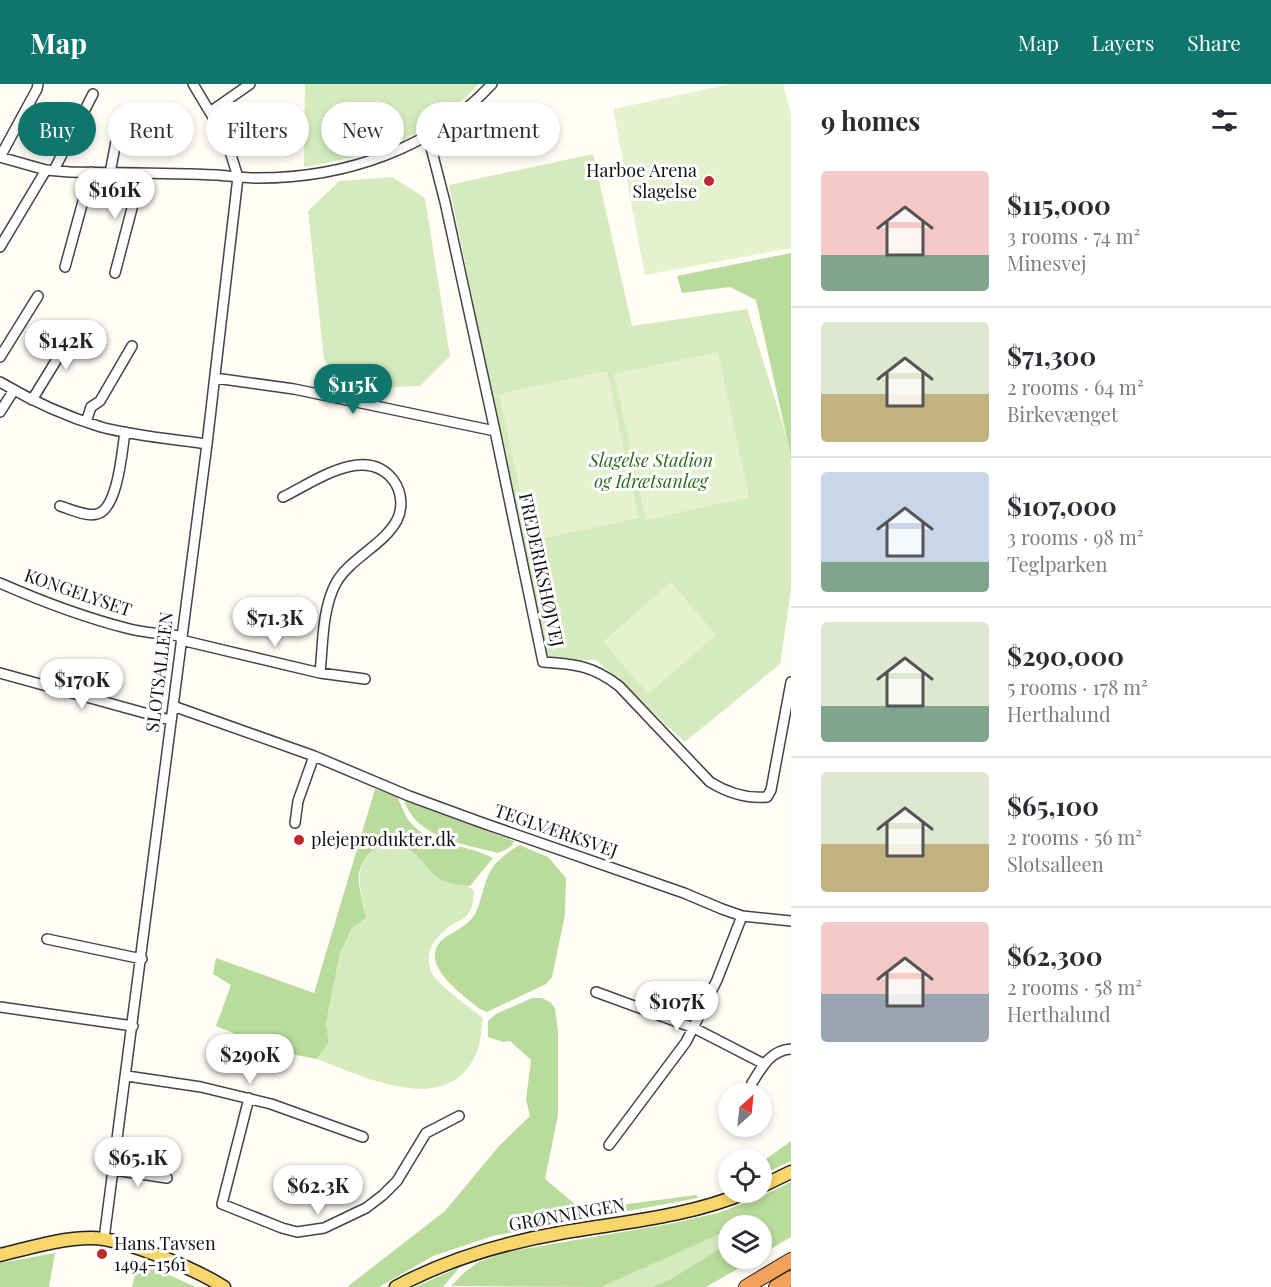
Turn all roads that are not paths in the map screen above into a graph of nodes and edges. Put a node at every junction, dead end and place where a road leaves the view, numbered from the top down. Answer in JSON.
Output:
{"nodes":[{"id":1,"x":38,"y":84,"type":"edge"},
{"id":2,"x":192,"y":84,"type":"edge"},
{"id":3,"x":250,"y":84,"type":"edge"},
{"id":4,"x":492,"y":84,"type":"edge"},
{"id":5,"x":93,"y":94,"type":"dead end"},
{"id":6,"x":224,"y":102,"type":"edge"},
{"id":7,"x":472,"y":102,"type":"edge"},
{"id":8,"x":206,"y":106,"type":"edge"},
{"id":9,"x":416,"y":142,"type":"edge"},
{"id":10,"x":113,"y":156,"type":"edge"},
{"id":11,"x":231,"y":156,"type":"edge"},
{"id":12,"x":433,"y":156,"type":"edge"},
{"id":13,"x":0,"y":157,"type":"edge"},
{"id":14,"x":50,"y":170,"type":"junction"},
{"id":15,"x":92,"y":172,"type":"junction"},
{"id":16,"x":110,"y":173,"type":"junction"},
{"id":17,"x":141,"y":174,"type":"junction"},
{"id":18,"x":238,"y":177,"type":"junction"},
{"id":19,"x":0,"y":247,"type":"edge"},
{"id":20,"x":65,"y":267,"type":"dead end"},
{"id":21,"x":114,"y":273,"type":"dead end"},
{"id":22,"x":38,"y":296,"type":"dead end"},
{"id":23,"x":76,"y":328,"type":"dead end"},
{"id":24,"x":132,"y":346,"type":"dead end"},
{"id":25,"x":0,"y":357,"type":"edge"},
{"id":26,"x":215,"y":378,"type":"junction"},
{"id":27,"x":0,"y":382,"type":"edge"},
{"id":28,"x":14,"y":390,"type":"junction"},
{"id":29,"x":32,"y":400,"type":"junction"},
{"id":30,"x":0,"y":412,"type":"edge"},
{"id":31,"x":86,"y":422,"type":"junction"},
{"id":32,"x":495,"y":431,"type":"junction"},
{"id":33,"x":125,"y":432,"type":"junction"},
{"id":34,"x":207,"y":444,"type":"junction"},
{"id":35,"x":283,"y":497,"type":"dead end"},
{"id":36,"x":60,"y":506,"type":"dead end"},
{"id":37,"x":0,"y":583,"type":"edge"},
{"id":38,"x":181,"y":638,"type":"junction"},
{"id":39,"x":0,"y":673,"type":"edge"},
{"id":40,"x":320,"y":673,"type":"junction"},
{"id":41,"x":365,"y":679,"type":"dead end"},
{"id":42,"x":791,"y":682,"type":"edge"},
{"id":43,"x":173,"y":706,"type":"junction"},
{"id":44,"x":170,"y":720,"type":"junction"},
{"id":45,"x":314,"y":756,"type":"junction"},
{"id":46,"x":295,"y":823,"type":"dead end"},
{"id":47,"x":742,"y":916,"type":"junction"},
{"id":48,"x":791,"y":921,"type":"edge"},
{"id":49,"x":47,"y":939,"type":"dead end"},
{"id":50,"x":141,"y":959,"type":"junction"},
{"id":51,"x":596,"y":992,"type":"dead end"},
{"id":52,"x":0,"y":1007,"type":"edge"},
{"id":53,"x":133,"y":1026,"type":"junction"},
{"id":54,"x":694,"y":1028,"type":"junction"},
{"id":55,"x":791,"y":1049,"type":"edge"},
{"id":56,"x":764,"y":1064,"type":"junction"},
{"id":57,"x":126,"y":1076,"type":"junction"},
{"id":58,"x":752,"y":1083,"type":"dead end"},
{"id":59,"x":249,"y":1098,"type":"junction"},
{"id":60,"x":459,"y":1116,"type":"dead end"},
{"id":61,"x":363,"y":1137,"type":"dead end"},
{"id":62,"x":609,"y":1145,"type":"dead end"},
{"id":63,"x":114,"y":1170,"type":"junction"},
{"id":64,"x":791,"y":1172,"type":"edge"},
{"id":65,"x":167,"y":1178,"type":"dead end"},
{"id":66,"x":772,"y":1181,"type":"edge"},
{"id":67,"x":718,"y":1202,"type":"edge"},
{"id":68,"x":104,"y":1239,"type":"junction"},
{"id":69,"x":0,"y":1254,"type":"edge"},
{"id":70,"x":791,"y":1260,"type":"edge"},
{"id":71,"x":791,"y":1278,"type":"edge"},
{"id":72,"x":224,"y":1287,"type":"edge"},
{"id":73,"x":396,"y":1287,"type":"edge"},
{"id":74,"x":746,"y":1287,"type":"edge"},
{"id":75,"x":776,"y":1287,"type":"edge"}],
"edges":[{"from":1,"to":13,"type":"street"},
{"from":2,"to":8,"type":"street"},
{"from":3,"to":6,"type":"street"},
{"from":4,"to":7,"type":"street"},
{"from":5,"to":14,"type":"street"},
{"from":9,"to":18,"type":"street"},
{"from":10,"to":16,"type":"street"},
{"from":11,"to":18,"type":"street"},
{"from":12,"to":32,"type":"street","name":"FREDERIKSHØJVEJ"},
{"from":13,"to":14,"type":"street"},
{"from":14,"to":15,"type":"street"},
{"from":14,"to":19,"type":"street"},
{"from":15,"to":16,"type":"street"},
{"from":15,"to":20,"type":"street"},
{"from":16,"to":17,"type":"street"},
{"from":17,"to":18,"type":"street"},
{"from":17,"to":21,"type":"street"},
{"from":18,"to":26,"type":"street","name":"SLOTSALLEEN"},
{"from":22,"to":25,"type":"street"},
{"from":23,"to":29,"type":"street"},
{"from":24,"to":31,"type":"street"},
{"from":26,"to":32,"type":"street"},
{"from":26,"to":34,"type":"street","name":"SLOTSALLEEN"},
{"from":27,"to":28,"type":"street"},
{"from":28,"to":29,"type":"street"},
{"from":28,"to":30,"type":"street"},
{"from":29,"to":31,"type":"street"},
{"from":31,"to":33,"type":"street"},
{"from":32,"to":42,"type":"street","name":"FREDERIKSHØJVEJ"},
{"from":33,"to":34,"type":"street"},
{"from":33,"to":36,"type":"street"},
{"from":34,"to":38,"type":"street","name":"SLOTSALLEEN"},
{"from":35,"to":40,"type":"street"},
{"from":37,"to":38,"type":"street","name":"KONGELYSET"},
{"from":38,"to":40,"type":"street","name":"KONGELYSET"},
{"from":38,"to":43,"type":"street","name":"SLOTSALLEEN"},
{"from":39,"to":44,"type":"street"},
{"from":40,"to":41,"type":"street","name":"KONGELYSET"},
{"from":43,"to":44,"type":"street","name":"SLOTSALLEEN"},
{"from":43,"to":45,"type":"street","name":"TEGLVÆRKSVEJ"},
{"from":44,"to":50,"type":"street","name":"SLOTSALLEEN"},
{"from":45,"to":46,"type":"street"},
{"from":45,"to":47,"type":"street","name":"TEGLVÆRKSVEJ"},
{"from":47,"to":48,"type":"street","name":"TEGLVÆRKSVEJ"},
{"from":47,"to":54,"type":"street"},
{"from":49,"to":50,"type":"street"},
{"from":50,"to":53,"type":"street","name":"SLOTSALLEEN"},
{"from":51,"to":54,"type":"street"},
{"from":52,"to":53,"type":"street"},
{"from":53,"to":57,"type":"street","name":"SLOTSALLEEN"},
{"from":54,"to":56,"type":"street"},
{"from":54,"to":62,"type":"street"},
{"from":55,"to":56,"type":"street"},
{"from":56,"to":58,"type":"street"},
{"from":57,"to":59,"type":"street"},
{"from":57,"to":63,"type":"street","name":"SLOTSALLEEN"},
{"from":59,"to":60,"type":"street"},
{"from":59,"to":61,"type":"street"},
{"from":63,"to":65,"type":"street"},
{"from":63,"to":68,"type":"street","name":"SLOTSALLEEN"},
{"from":64,"to":66,"type":"main road"},
{"from":67,"to":73,"type":"main road","name":"GRØNNINGEN"},
{"from":68,"to":69,"type":"main road"},
{"from":68,"to":72,"type":"main road"},
{"from":70,"to":74,"type":"highway"},
{"from":71,"to":75,"type":"highway"}]}
